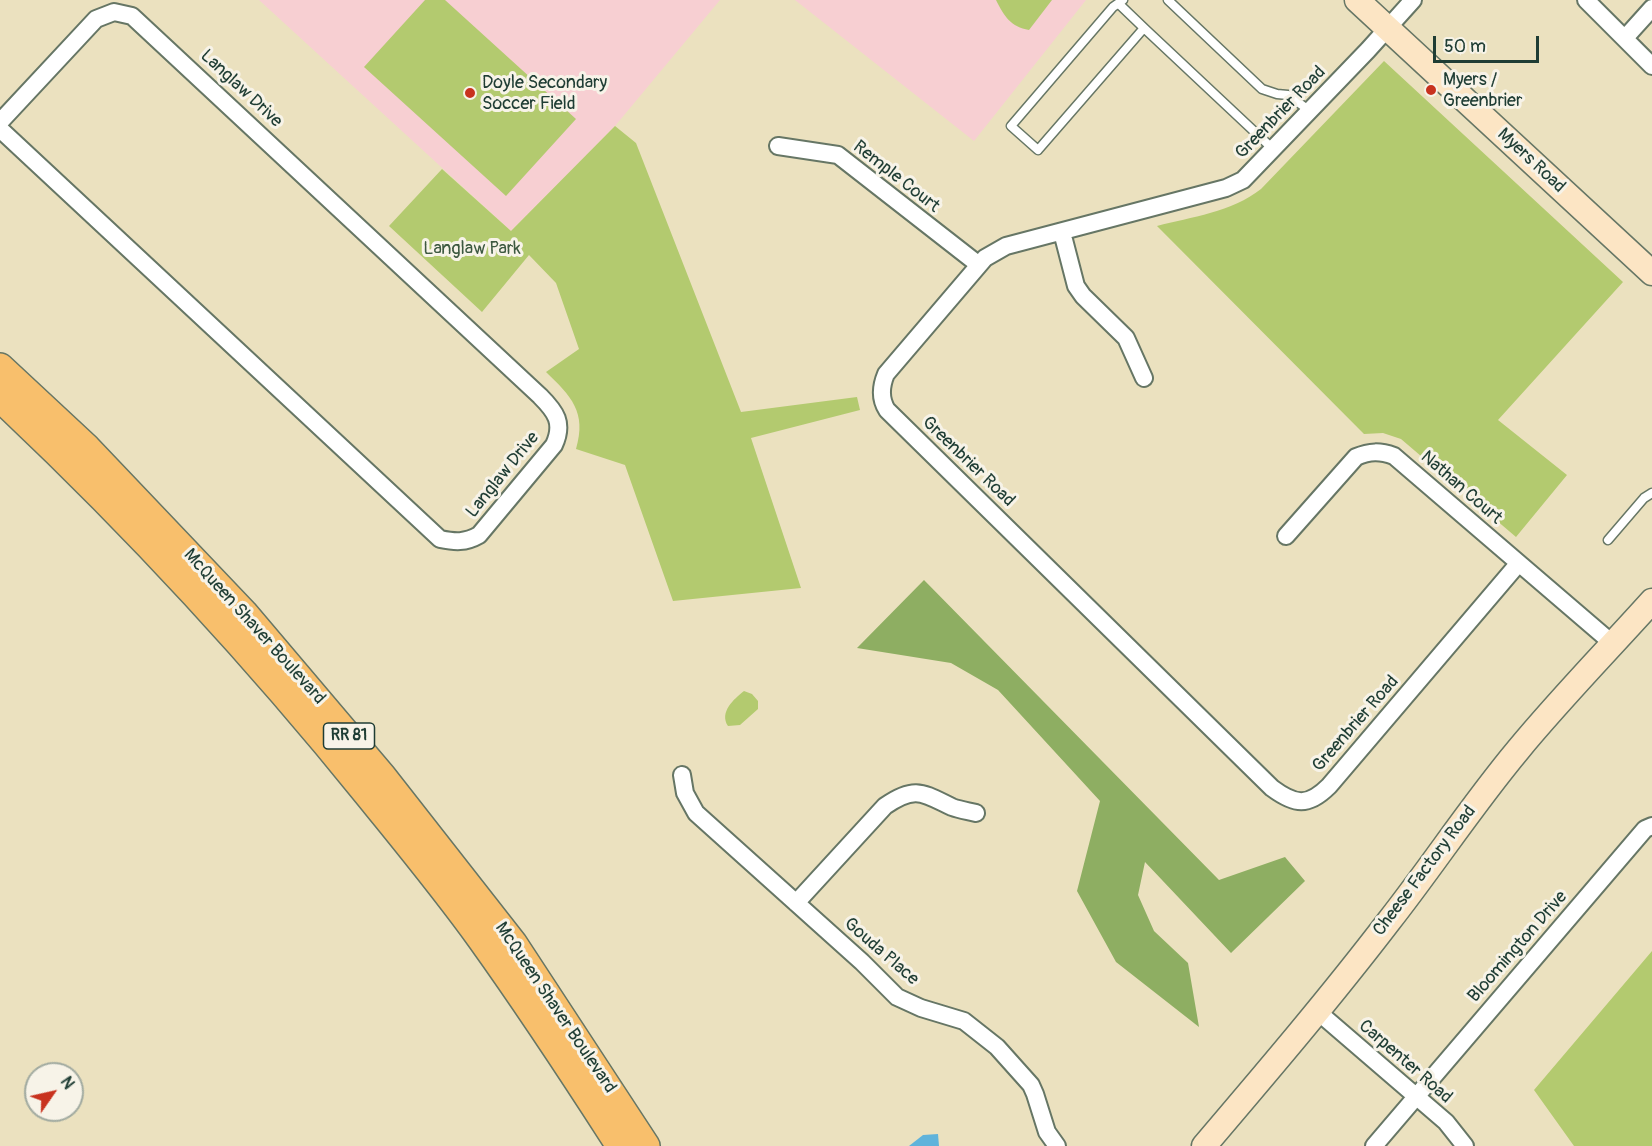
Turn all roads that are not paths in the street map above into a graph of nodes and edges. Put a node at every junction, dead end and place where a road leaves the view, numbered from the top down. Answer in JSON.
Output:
{"nodes":[{"id":1,"x":1168,"y":0,"type":"edge"},
{"id":2,"x":1357,"y":0,"type":"edge"},
{"id":3,"x":1413,"y":0,"type":"edge"},
{"id":4,"x":1586,"y":0,"type":"edge"},
{"id":5,"x":1121,"y":2,"type":"edge"},
{"id":6,"x":1652,"y":8,"type":"edge"},
{"id":7,"x":1144,"y":28,"type":"junction"},
{"id":8,"x":1388,"y":28,"type":"junction"},
{"id":9,"x":1625,"y":38,"type":"junction"},
{"id":10,"x":1652,"y":66,"type":"edge"},
{"id":11,"x":1310,"y":111,"type":"junction"},
{"id":12,"x":0,"y":122,"type":"edge"},
{"id":13,"x":0,"y":129,"type":"edge"},
{"id":14,"x":778,"y":146,"type":"dead end"},
{"id":15,"x":1274,"y":150,"type":"junction"},
{"id":16,"x":1062,"y":232,"type":"junction"},
{"id":17,"x":979,"y":265,"type":"junction"},
{"id":18,"x":1652,"y":273,"type":"edge"},
{"id":19,"x":0,"y":367,"type":"edge"},
{"id":20,"x":1144,"y":378,"type":"dead end"},
{"id":21,"x":0,"y":398,"type":"edge"},
{"id":22,"x":1652,"y":493,"type":"edge"},
{"id":23,"x":1286,"y":536,"type":"dead end"},
{"id":24,"x":1608,"y":540,"type":"dead end"},
{"id":25,"x":1518,"y":564,"type":"junction"},
{"id":26,"x":1650,"y":607,"type":"edge"},
{"id":27,"x":1612,"y":643,"type":"junction"},
{"id":28,"x":682,"y":775,"type":"dead end"},
{"id":29,"x":976,"y":813,"type":"dead end"},
{"id":30,"x":1652,"y":826,"type":"edge"},
{"id":31,"x":796,"y":903,"type":"junction"},
{"id":32,"x":1317,"y":1011,"type":"junction"},
{"id":33,"x":1416,"y":1096,"type":"junction"},
{"id":34,"x":620,"y":1146,"type":"edge"},
{"id":35,"x":646,"y":1146,"type":"edge"},
{"id":36,"x":1057,"y":1146,"type":"edge"},
{"id":37,"x":1204,"y":1146,"type":"edge"},
{"id":38,"x":1374,"y":1146,"type":"edge"},
{"id":39,"x":1465,"y":1146,"type":"edge"}],
"edges":[{"from":1,"to":11,"type":"lane"},
{"from":2,"to":8,"type":"main road","name":"Myers Road"},
{"from":3,"to":8,"type":"street","name":"Greenbrier Road"},
{"from":4,"to":9,"type":"street"},
{"from":5,"to":7,"type":"lane"},
{"from":5,"to":7,"type":"lane"},
{"from":6,"to":9,"type":"street"},
{"from":7,"to":15,"type":"lane"},
{"from":8,"to":11,"type":"street","name":"Greenbrier Road"},
{"from":8,"to":18,"type":"main road","name":"Myers Road"},
{"from":9,"to":10,"type":"street"},
{"from":11,"to":15,"type":"street","name":"Greenbrier Road"},
{"from":12,"to":13,"type":"street","name":"Langlaw Drive"},
{"from":14,"to":17,"type":"street","name":"Remple Court"},
{"from":15,"to":16,"type":"street","name":"Greenbrier Road"},
{"from":16,"to":17,"type":"street","name":"Greenbrier Road"},
{"from":16,"to":20,"type":"street"},
{"from":17,"to":25,"type":"street","name":"Greenbrier Road"},
{"from":19,"to":35,"type":"main road","name":"McQueen Shaver Boulevard","number":"RR 81"},
{"from":21,"to":34,"type":"main road","name":"McQueen Shaver Boulevard","number":"RR 81"},
{"from":22,"to":24,"type":"lane"},
{"from":23,"to":25,"type":"street","name":"Nathan Court"},
{"from":25,"to":27,"type":"street","name":"Nathan Court"},
{"from":26,"to":27,"type":"main road","name":"Cheese Factory Road"},
{"from":27,"to":32,"type":"main road","name":"Cheese Factory Road"},
{"from":28,"to":31,"type":"street","name":"Gouda Place"},
{"from":29,"to":31,"type":"street"},
{"from":30,"to":33,"type":"street","name":"Bloomington Drive"},
{"from":31,"to":36,"type":"street","name":"Gouda Place"},
{"from":32,"to":33,"type":"street","name":"Carpenter Road"},
{"from":32,"to":37,"type":"main road","name":"Cheese Factory Road"},
{"from":33,"to":38,"type":"street","name":"Bloomington Drive"},
{"from":33,"to":39,"type":"street","name":"Carpenter Road"}]}
